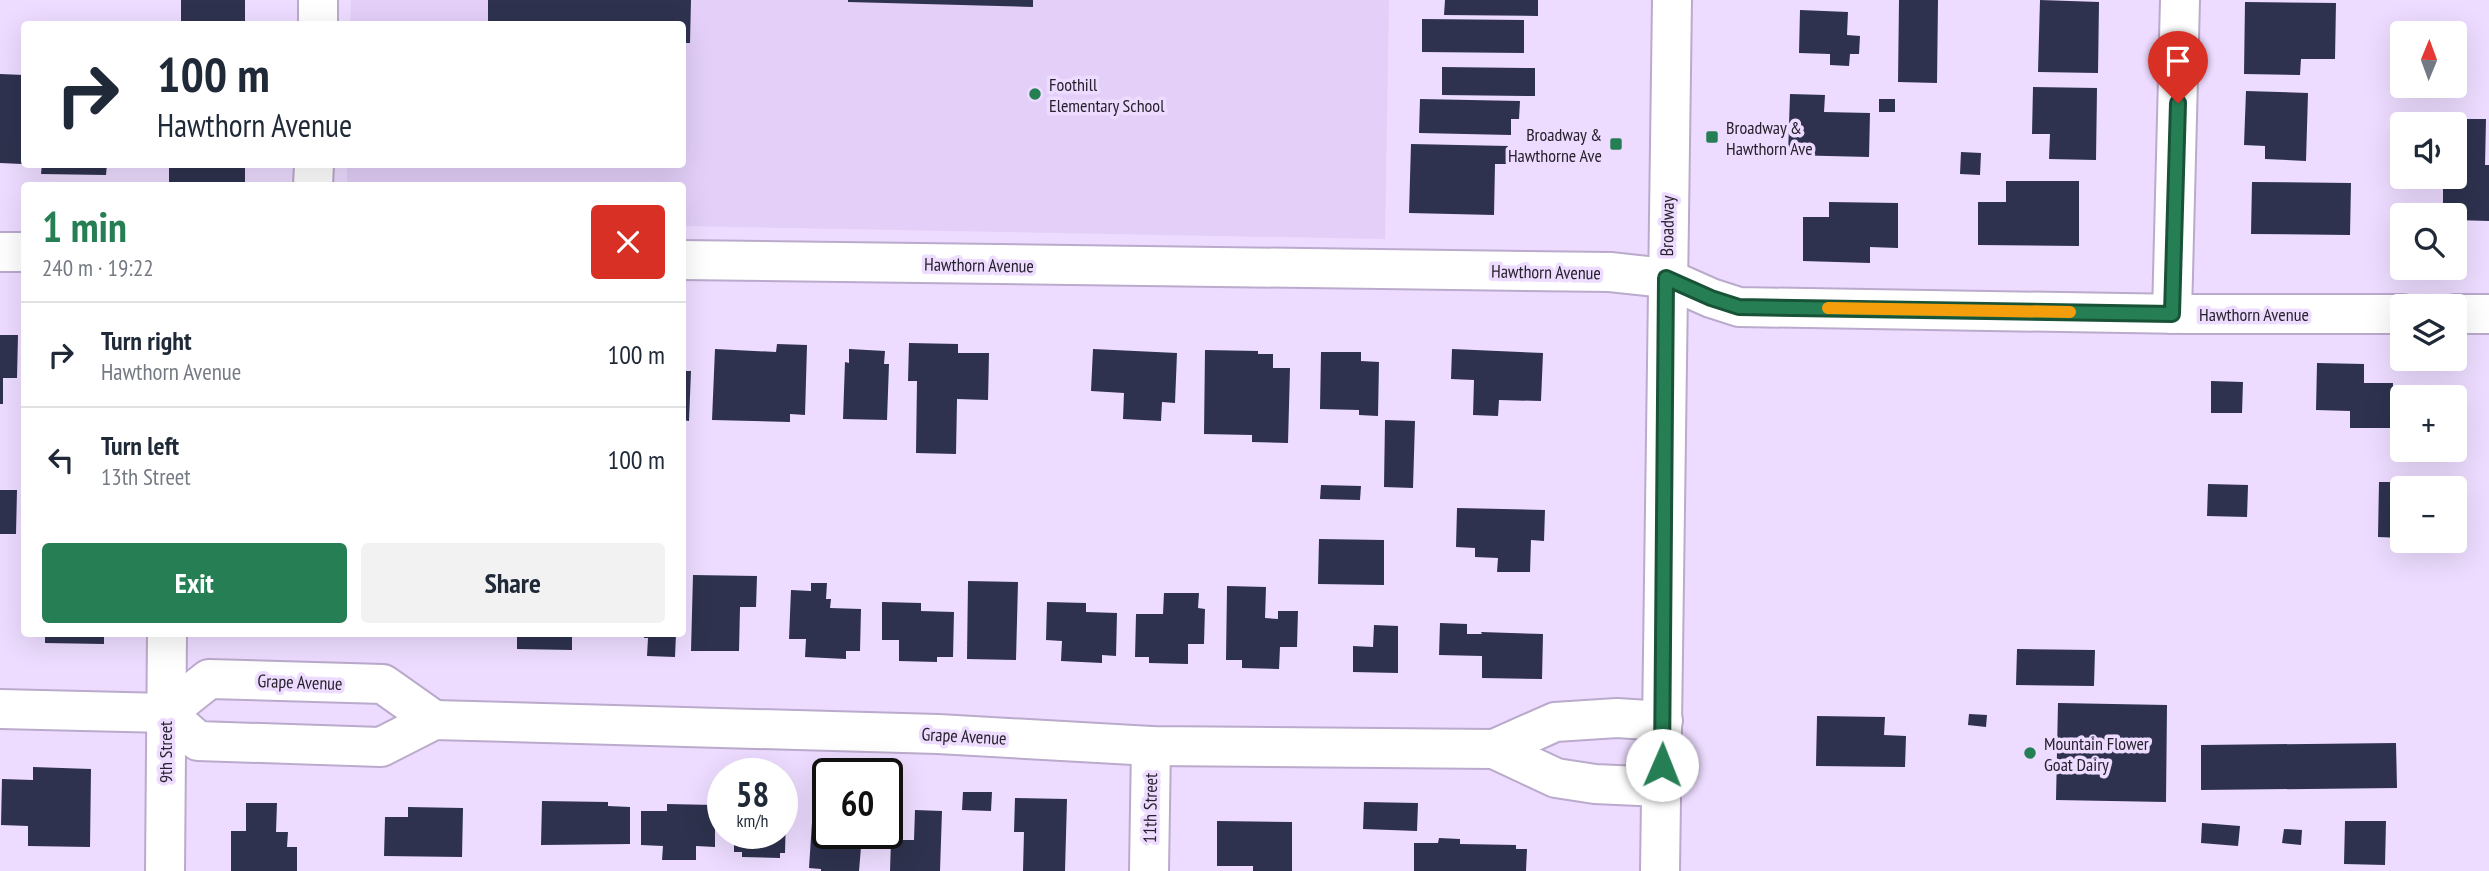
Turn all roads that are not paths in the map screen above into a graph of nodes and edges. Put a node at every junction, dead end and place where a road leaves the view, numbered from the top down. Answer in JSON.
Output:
{"nodes":[{"id":1,"x":318,"y":0,"type":"edge"},
{"id":2,"x":1672,"y":0,"type":"edge"},
{"id":3,"x":2180,"y":0,"type":"edge"},
{"id":4,"x":318,"y":21,"type":"edge"},
{"id":5,"x":0,"y":252,"type":"edge"},
{"id":6,"x":21,"y":252,"type":"edge"},
{"id":7,"x":686,"y":260,"type":"edge"},
{"id":8,"x":1666,"y":278,"type":"junction"},
{"id":9,"x":2172,"y":314,"type":"junction"},
{"id":10,"x":2390,"y":314,"type":"edge"},
{"id":11,"x":2467,"y":314,"type":"edge"},
{"id":12,"x":2489,"y":314,"type":"edge"},
{"id":13,"x":167,"y":637,"type":"edge"},
{"id":14,"x":0,"y":709,"type":"edge"},
{"id":15,"x":166,"y":713,"type":"junction"},
{"id":16,"x":434,"y":720,"type":"junction"},
{"id":17,"x":1663,"y":721,"type":"junction"},
{"id":18,"x":1150,"y":746,"type":"junction"},
{"id":19,"x":1494,"y":750,"type":"junction"},
{"id":20,"x":1661,"y":787,"type":"junction"},
{"id":21,"x":165,"y":871,"type":"edge"},
{"id":22,"x":1149,"y":871,"type":"edge"},
{"id":23,"x":1660,"y":871,"type":"edge"}],
"edges":[{"from":1,"to":4,"type":"street"},
{"from":2,"to":8,"type":"street","name":"Broadway"},
{"from":3,"to":9,"type":"street"},
{"from":5,"to":6,"type":"street"},
{"from":7,"to":8,"type":"street","name":"Hawthorn Avenue"},
{"from":8,"to":9,"type":"street","name":"Hawthorn Avenue"},
{"from":8,"to":17,"type":"street","name":"Broadway"},
{"from":9,"to":10,"type":"street","name":"Hawthorn Avenue"},
{"from":11,"to":12,"type":"street"},
{"from":13,"to":15,"type":"street","name":"9th Street"},
{"from":14,"to":15,"type":"street"},
{"from":15,"to":16,"type":"street","name":"Grape Avenue"},
{"from":15,"to":16,"type":"street","name":"Grape Avenue"},
{"from":15,"to":21,"type":"street","name":"9th Street"},
{"from":16,"to":18,"type":"street","name":"Grape Avenue"},
{"from":17,"to":19,"type":"street","name":"Grape Avenue"},
{"from":17,"to":20,"type":"street","name":"Broadway"},
{"from":18,"to":19,"type":"street","name":"Grape Avenue"},
{"from":18,"to":22,"type":"street","name":"11th Street"},
{"from":19,"to":20,"type":"street","name":"Grape Avenue"},
{"from":20,"to":23,"type":"street","name":"Broadway"}]}
